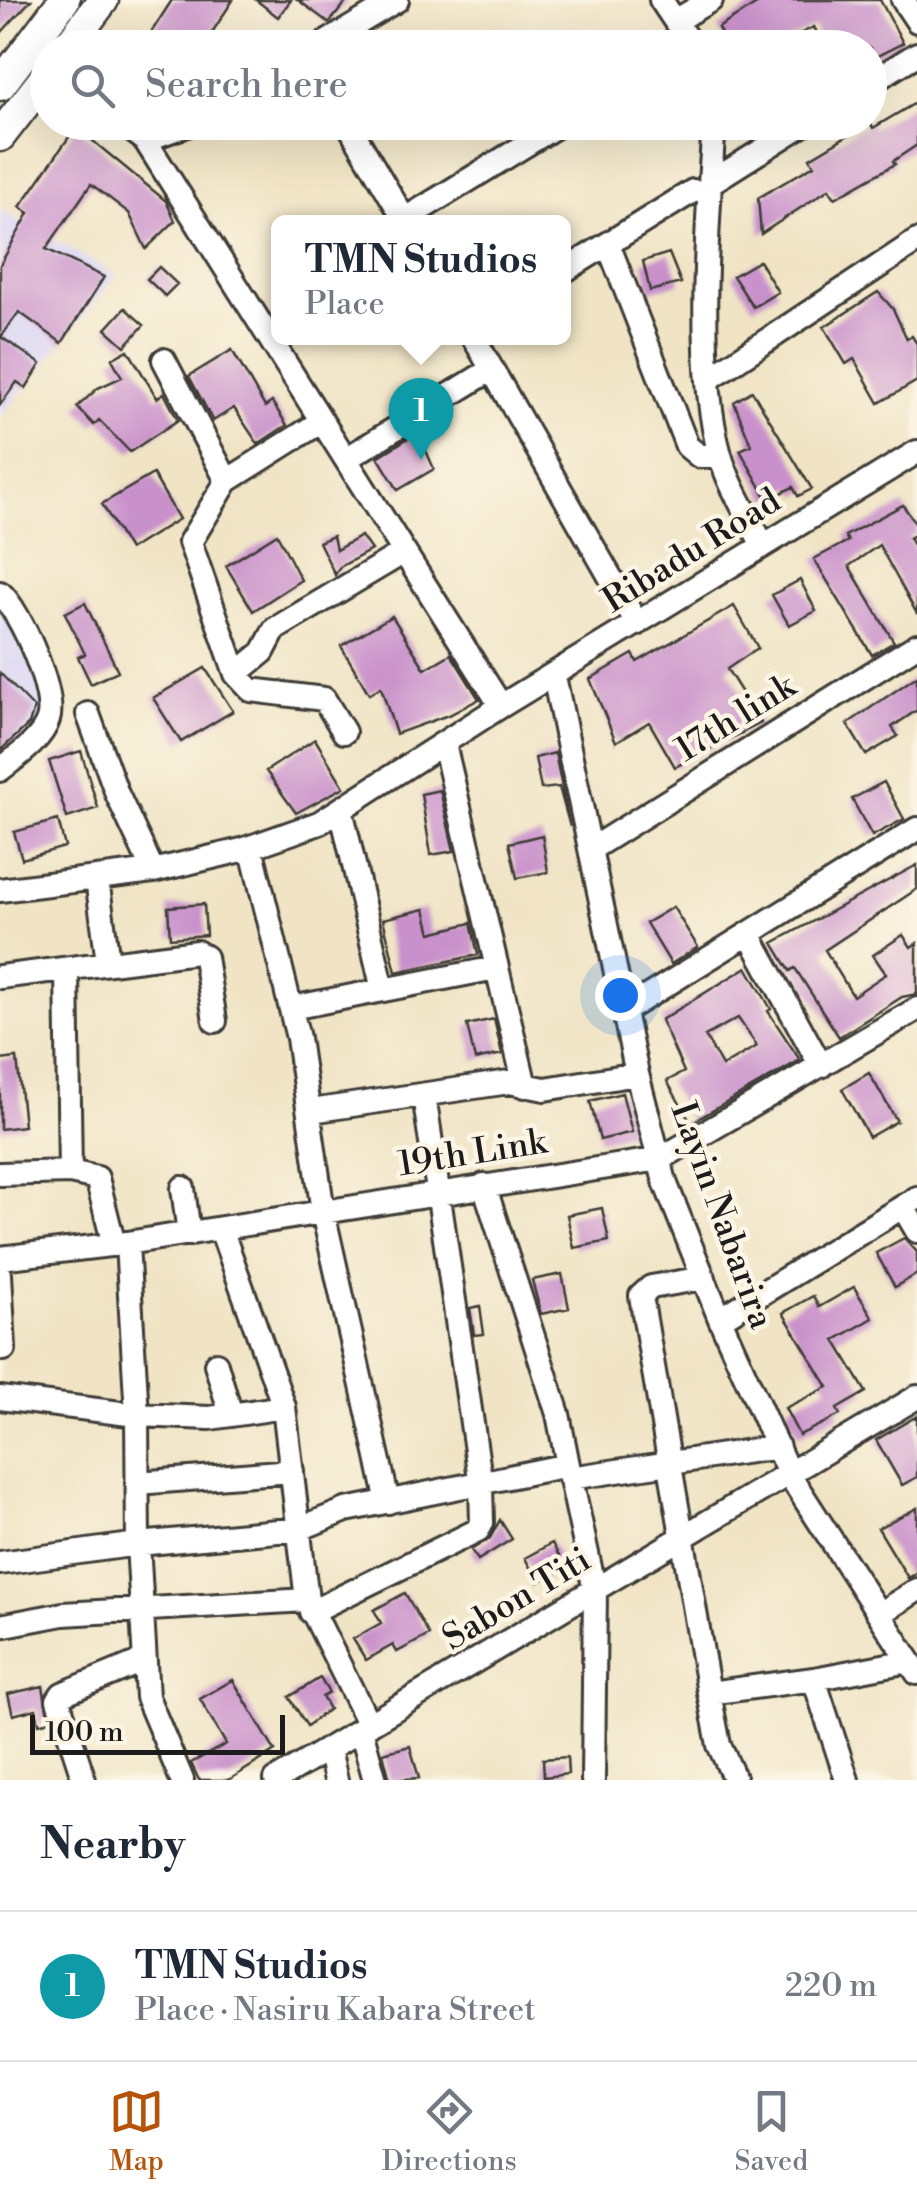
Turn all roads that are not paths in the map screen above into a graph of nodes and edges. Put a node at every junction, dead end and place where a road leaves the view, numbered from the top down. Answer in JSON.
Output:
{"nodes":[{"id":1,"x":64,"y":0,"type":"edge"},
{"id":2,"x":103,"y":0,"type":"edge"},
{"id":3,"x":397,"y":0,"type":"edge"},
{"id":4,"x":661,"y":0,"type":"edge"},
{"id":5,"x":711,"y":0,"type":"edge"},
{"id":6,"x":903,"y":0,"type":"edge"},
{"id":7,"x":675,"y":21,"type":"junction"},
{"id":8,"x":917,"y":21,"type":"edge"},
{"id":9,"x":41,"y":30,"type":"edge"},
{"id":10,"x":80,"y":30,"type":"edge"},
{"id":11,"x":346,"y":30,"type":"edge"},
{"id":12,"x":680,"y":30,"type":"edge"},
{"id":13,"x":30,"y":45,"type":"edge"},
{"id":14,"x":917,"y":54,"type":"edge"},
{"id":15,"x":887,"y":73,"type":"edge"},
{"id":16,"x":0,"y":84,"type":"edge"},
{"id":17,"x":30,"y":97,"type":"edge"},
{"id":18,"x":0,"y":136,"type":"edge"},
{"id":19,"x":145,"y":140,"type":"edge"},
{"id":20,"x":358,"y":140,"type":"edge"},
{"id":21,"x":535,"y":140,"type":"edge"},
{"id":22,"x":711,"y":140,"type":"edge"},
{"id":23,"x":778,"y":140,"type":"edge"},
{"id":24,"x":702,"y":187,"type":"junction"},
{"id":25,"x":401,"y":215,"type":"edge"},
{"id":26,"x":415,"y":215,"type":"edge"},
{"id":27,"x":917,"y":241,"type":"edge"},
{"id":28,"x":608,"y":244,"type":"junction"},
{"id":29,"x":571,"y":267,"type":"edge"},
{"id":30,"x":271,"y":340,"type":"edge"},
{"id":31,"x":274,"y":345,"type":"edge"},
{"id":32,"x":478,"y":345,"type":"edge"},
{"id":33,"x":164,"y":360,"type":"dead end"},
{"id":34,"x":492,"y":369,"type":"junction"},
{"id":35,"x":710,"y":378,"type":"junction"},
{"id":36,"x":322,"y":421,"type":"junction"},
{"id":37,"x":917,"y":452,"type":"edge"},
{"id":38,"x":720,"y":456,"type":"junction"},
{"id":39,"x":346,"y":459,"type":"junction"},
{"id":40,"x":227,"y":481,"type":"junction"},
{"id":41,"x":763,"y":546,"type":"junction"},
{"id":42,"x":404,"y":552,"type":"junction"},
{"id":43,"x":0,"y":592,"type":"edge"},
{"id":44,"x":637,"y":624,"type":"junction"},
{"id":45,"x":917,"y":645,"type":"edge"},
{"id":46,"x":236,"y":674,"type":"junction"},
{"id":47,"x":554,"y":676,"type":"junction"},
{"id":48,"x":501,"y":706,"type":"junction"},
{"id":49,"x":88,"y":714,"type":"dead end"},
{"id":50,"x":344,"y":732,"type":"dead end"},
{"id":51,"x":444,"y":744,"type":"junction"},
{"id":52,"x":0,"y":770,"type":"edge"},
{"id":53,"x":341,"y":809,"type":"junction"},
{"id":54,"x":917,"y":829,"type":"edge"},
{"id":55,"x":251,"y":847,"type":"junction"},
{"id":56,"x":591,"y":848,"type":"junction"},
{"id":57,"x":153,"y":871,"type":"junction"},
{"id":58,"x":97,"y":879,"type":"junction"},
{"id":59,"x":0,"y":890,"type":"edge"},
{"id":60,"x":749,"y":934,"type":"junction"},
{"id":61,"x":108,"y":962,"type":"junction"},
{"id":62,"x":496,"y":968,"type":"junction"},
{"id":63,"x":67,"y":969,"type":"junction"},
{"id":64,"x":0,"y":977,"type":"edge"},
{"id":65,"x":383,"y":990,"type":"junction"},
{"id":66,"x":291,"y":1008,"type":"junction"},
{"id":67,"x":917,"y":1009,"type":"edge"},
{"id":68,"x":624,"y":1011,"type":"junction"},
{"id":69,"x":215,"y":1021,"type":"dead end"},
{"id":70,"x":821,"y":1066,"type":"junction"},
{"id":71,"x":637,"y":1074,"type":"junction"},
{"id":72,"x":524,"y":1086,"type":"junction"},
{"id":73,"x":424,"y":1094,"type":"junction"},
{"id":74,"x":311,"y":1111,"type":"junction"},
{"id":75,"x":660,"y":1159,"type":"junction"},
{"id":76,"x":70,"y":1172,"type":"junction"},
{"id":77,"x":0,"y":1174,"type":"edge"},
{"id":78,"x":484,"y":1184,"type":"junction"},
{"id":79,"x":182,"y":1188,"type":"dead end"},
{"id":80,"x":436,"y":1192,"type":"junction"},
{"id":81,"x":910,"y":1202,"type":"edge"},
{"id":82,"x":324,"y":1212,"type":"junction"},
{"id":83,"x":220,"y":1229,"type":"junction"},
{"id":84,"x":917,"y":1231,"type":"edge"},
{"id":85,"x":189,"y":1234,"type":"junction"},
{"id":86,"x":120,"y":1244,"type":"junction"},
{"id":87,"x":0,"y":1258,"type":"edge"},
{"id":88,"x":0,"y":1274,"type":"edge"},
{"id":89,"x":704,"y":1278,"type":"junction"},
{"id":90,"x":720,"y":1319,"type":"junction"},
{"id":91,"x":4,"y":1349,"type":"dead end"},
{"id":92,"x":216,"y":1364,"type":"dead end"},
{"id":93,"x":0,"y":1398,"type":"edge"},
{"id":94,"x":917,"y":1398,"type":"edge"},
{"id":95,"x":284,"y":1407,"type":"junction"},
{"id":96,"x":137,"y":1415,"type":"junction"},
{"id":97,"x":231,"y":1415,"type":"junction"},
{"id":98,"x":778,"y":1447,"type":"junction"},
{"id":99,"x":667,"y":1465,"type":"junction"},
{"id":100,"x":292,"y":1471,"type":"junction"},
{"id":101,"x":569,"y":1472,"type":"junction"},
{"id":102,"x":790,"y":1476,"type":"junction"},
{"id":103,"x":136,"y":1482,"type":"junction"},
{"id":104,"x":481,"y":1485,"type":"junction"},
{"id":105,"x":388,"y":1502,"type":"junction"},
{"id":106,"x":299,"y":1529,"type":"junction"},
{"id":107,"x":680,"y":1542,"type":"junction"},
{"id":108,"x":138,"y":1544,"type":"junction"},
{"id":109,"x":0,"y":1562,"type":"edge"},
{"id":110,"x":917,"y":1590,"type":"edge"},
{"id":111,"x":595,"y":1592,"type":"junction"},
{"id":112,"x":309,"y":1606,"type":"junction"},
{"id":113,"x":140,"y":1608,"type":"junction"},
{"id":114,"x":879,"y":1614,"type":"junction"},
{"id":115,"x":0,"y":1626,"type":"edge"},
{"id":116,"x":142,"y":1661,"type":"junction"},
{"id":117,"x":913,"y":1667,"type":"edge"},
{"id":118,"x":814,"y":1679,"type":"junction"},
{"id":119,"x":709,"y":1693,"type":"junction"},
{"id":120,"x":365,"y":1728,"type":"junction"},
{"id":121,"x":330,"y":1748,"type":"junction"},
{"id":122,"x":84,"y":1780,"type":"edge"},
{"id":123,"x":182,"y":1780,"type":"edge"},
{"id":124,"x":276,"y":1780,"type":"edge"},
{"id":125,"x":336,"y":1780,"type":"edge"},
{"id":126,"x":375,"y":1780,"type":"edge"},
{"id":127,"x":593,"y":1780,"type":"edge"},
{"id":128,"x":735,"y":1780,"type":"edge"},
{"id":129,"x":847,"y":1780,"type":"edge"}],
"edges":[{"from":1,"to":9,"type":"main road"},
{"from":2,"to":10,"type":"main road"},
{"from":3,"to":11,"type":"street"},
{"from":4,"to":7,"type":"street"},
{"from":5,"to":7,"type":"street"},
{"from":6,"to":8,"type":"street"},
{"from":7,"to":12,"type":"street"},
{"from":13,"to":16,"type":"main road"},
{"from":14,"to":15,"type":"street"},
{"from":17,"to":18,"type":"main road"},
{"from":19,"to":30,"type":"street"},
{"from":20,"to":25,"type":"street"},
{"from":21,"to":26,"type":"street"},
{"from":22,"to":24,"type":"street"},
{"from":23,"to":24,"type":"street"},
{"from":24,"to":28,"type":"street"},
{"from":24,"to":35,"type":"street"},
{"from":27,"to":35,"type":"street"},
{"from":28,"to":29,"type":"street"},
{"from":28,"to":38,"type":"street"},
{"from":31,"to":36,"type":"street"},
{"from":32,"to":34,"type":"street"},
{"from":33,"to":40,"type":"street"},
{"from":34,"to":39,"type":"street"},
{"from":34,"to":44,"type":"street"},
{"from":35,"to":38,"type":"street"},
{"from":36,"to":39,"type":"street"},
{"from":36,"to":40,"type":"street"},
{"from":37,"to":41,"type":"street","name":"Ribadu Road"},
{"from":38,"to":41,"type":"street"},
{"from":39,"to":42,"type":"street"},
{"from":40,"to":46,"type":"street"},
{"from":41,"to":44,"type":"street","name":"Ribadu Road"},
{"from":42,"to":46,"type":"street"},
{"from":42,"to":48,"type":"street"},
{"from":43,"to":52,"type":"street"},
{"from":44,"to":47,"type":"street","name":"Ribadu Road"},
{"from":45,"to":56,"type":"street","name":"17th link"},
{"from":46,"to":50,"type":"street"},
{"from":47,"to":48,"type":"street","name":"Ribadu Road"},
{"from":47,"to":56,"type":"street","name":"Layin Nabarira"},
{"from":48,"to":51,"type":"street","name":"Ribadu Road"},
{"from":49,"to":57,"type":"street"},
{"from":51,"to":53,"type":"street","name":"Ribadu Road"},
{"from":51,"to":62,"type":"street"},
{"from":53,"to":55,"type":"street","name":"Ribadu Road"},
{"from":53,"to":65,"type":"street"},
{"from":54,"to":60,"type":"street"},
{"from":55,"to":57,"type":"street","name":"Ribadu Road"},
{"from":55,"to":66,"type":"street"},
{"from":56,"to":68,"type":"street","name":"Layin Nabarira"},
{"from":57,"to":58,"type":"street","name":"Ribadu Road"},
{"from":58,"to":59,"type":"street","name":"Ribadu Road"},
{"from":58,"to":61,"type":"street"},
{"from":60,"to":68,"type":"street"},
{"from":60,"to":70,"type":"street"},
{"from":61,"to":63,"type":"street"},
{"from":61,"to":69,"type":"street"},
{"from":62,"to":65,"type":"street"},
{"from":62,"to":72,"type":"street"},
{"from":63,"to":64,"type":"street"},
{"from":63,"to":76,"type":"street"},
{"from":65,"to":66,"type":"street"},
{"from":66,"to":74,"type":"street"},
{"from":67,"to":70,"type":"street","name":"19th Link"},
{"from":68,"to":71,"type":"street","name":"Layin Nabarira"},
{"from":70,"to":75,"type":"street","name":"19th Link"},
{"from":71,"to":72,"type":"street"},
{"from":71,"to":75,"type":"street","name":"Layin Nabarira"},
{"from":72,"to":73,"type":"street"},
{"from":73,"to":74,"type":"street"},
{"from":73,"to":80,"type":"street"},
{"from":74,"to":82,"type":"street"},
{"from":75,"to":78,"type":"street","name":"19th Link"},
{"from":75,"to":89,"type":"street","name":"Layin Nabarira"},
{"from":76,"to":77,"type":"street"},
{"from":76,"to":86,"type":"street"},
{"from":78,"to":80,"type":"street","name":"19th Link"},
{"from":78,"to":101,"type":"street"},
{"from":79,"to":85,"type":"street"},
{"from":80,"to":82,"type":"street","name":"19th Link"},
{"from":80,"to":104,"type":"street"},
{"from":81,"to":84,"type":"street"},
{"from":81,"to":90,"type":"street"},
{"from":82,"to":83,"type":"street","name":"19th Link"},
{"from":82,"to":105,"type":"street"},
{"from":83,"to":85,"type":"street","name":"19th Link"},
{"from":83,"to":95,"type":"street"},
{"from":85,"to":86,"type":"street","name":"19th Link"},
{"from":86,"to":87,"type":"street","name":"19th Link"},
{"from":86,"to":96,"type":"street"},
{"from":88,"to":91,"type":"street"},
{"from":89,"to":90,"type":"street","name":"Layin Nabarira"},
{"from":89,"to":99,"type":"street"},
{"from":90,"to":98,"type":"street","name":"Layin Nabarira"},
{"from":92,"to":97,"type":"street"},
{"from":93,"to":96,"type":"street"},
{"from":94,"to":102,"type":"street","name":"Sabon Titi"},
{"from":95,"to":97,"type":"street"},
{"from":95,"to":100,"type":"street"},
{"from":96,"to":97,"type":"street"},
{"from":96,"to":103,"type":"street"},
{"from":98,"to":99,"type":"street"},
{"from":98,"to":102,"type":"street","name":"Layin Nabarira"},
{"from":99,"to":101,"type":"street"},
{"from":99,"to":107,"type":"street"},
{"from":100,"to":103,"type":"street"},
{"from":100,"to":106,"type":"street"},
{"from":101,"to":104,"type":"street"},
{"from":101,"to":111,"type":"street"},
{"from":102,"to":107,"type":"street","name":"Sabon Titi"},
{"from":102,"to":114,"type":"street","name":"Layin Nabarira"},
{"from":103,"to":108,"type":"street"},
{"from":104,"to":105,"type":"street"},
{"from":104,"to":112,"type":"street"},
{"from":105,"to":106,"type":"street"},
{"from":106,"to":108,"type":"street"},
{"from":106,"to":112,"type":"street"},
{"from":107,"to":111,"type":"street","name":"Sabon Titi"},
{"from":107,"to":119,"type":"street"},
{"from":108,"to":109,"type":"street"},
{"from":108,"to":113,"type":"street"},
{"from":110,"to":114,"type":"street"},
{"from":111,"to":120,"type":"street","name":"Sabon Titi"},
{"from":111,"to":127,"type":"street"},
{"from":112,"to":113,"type":"street"},
{"from":112,"to":120,"type":"street"},
{"from":113,"to":115,"type":"street"},
{"from":113,"to":116,"type":"street"},
{"from":114,"to":117,"type":"street","name":"Layin Nabarira"},
{"from":116,"to":122,"type":"street"},
{"from":116,"to":123,"type":"street"},
{"from":117,"to":118,"type":"street"},
{"from":118,"to":119,"type":"street"},
{"from":118,"to":129,"type":"street"},
{"from":119,"to":128,"type":"street"},
{"from":120,"to":121,"type":"street","name":"Sabon Titi"},
{"from":120,"to":126,"type":"street"},
{"from":121,"to":124,"type":"street","name":"Sabon Titi"},
{"from":121,"to":125,"type":"street"}]}
